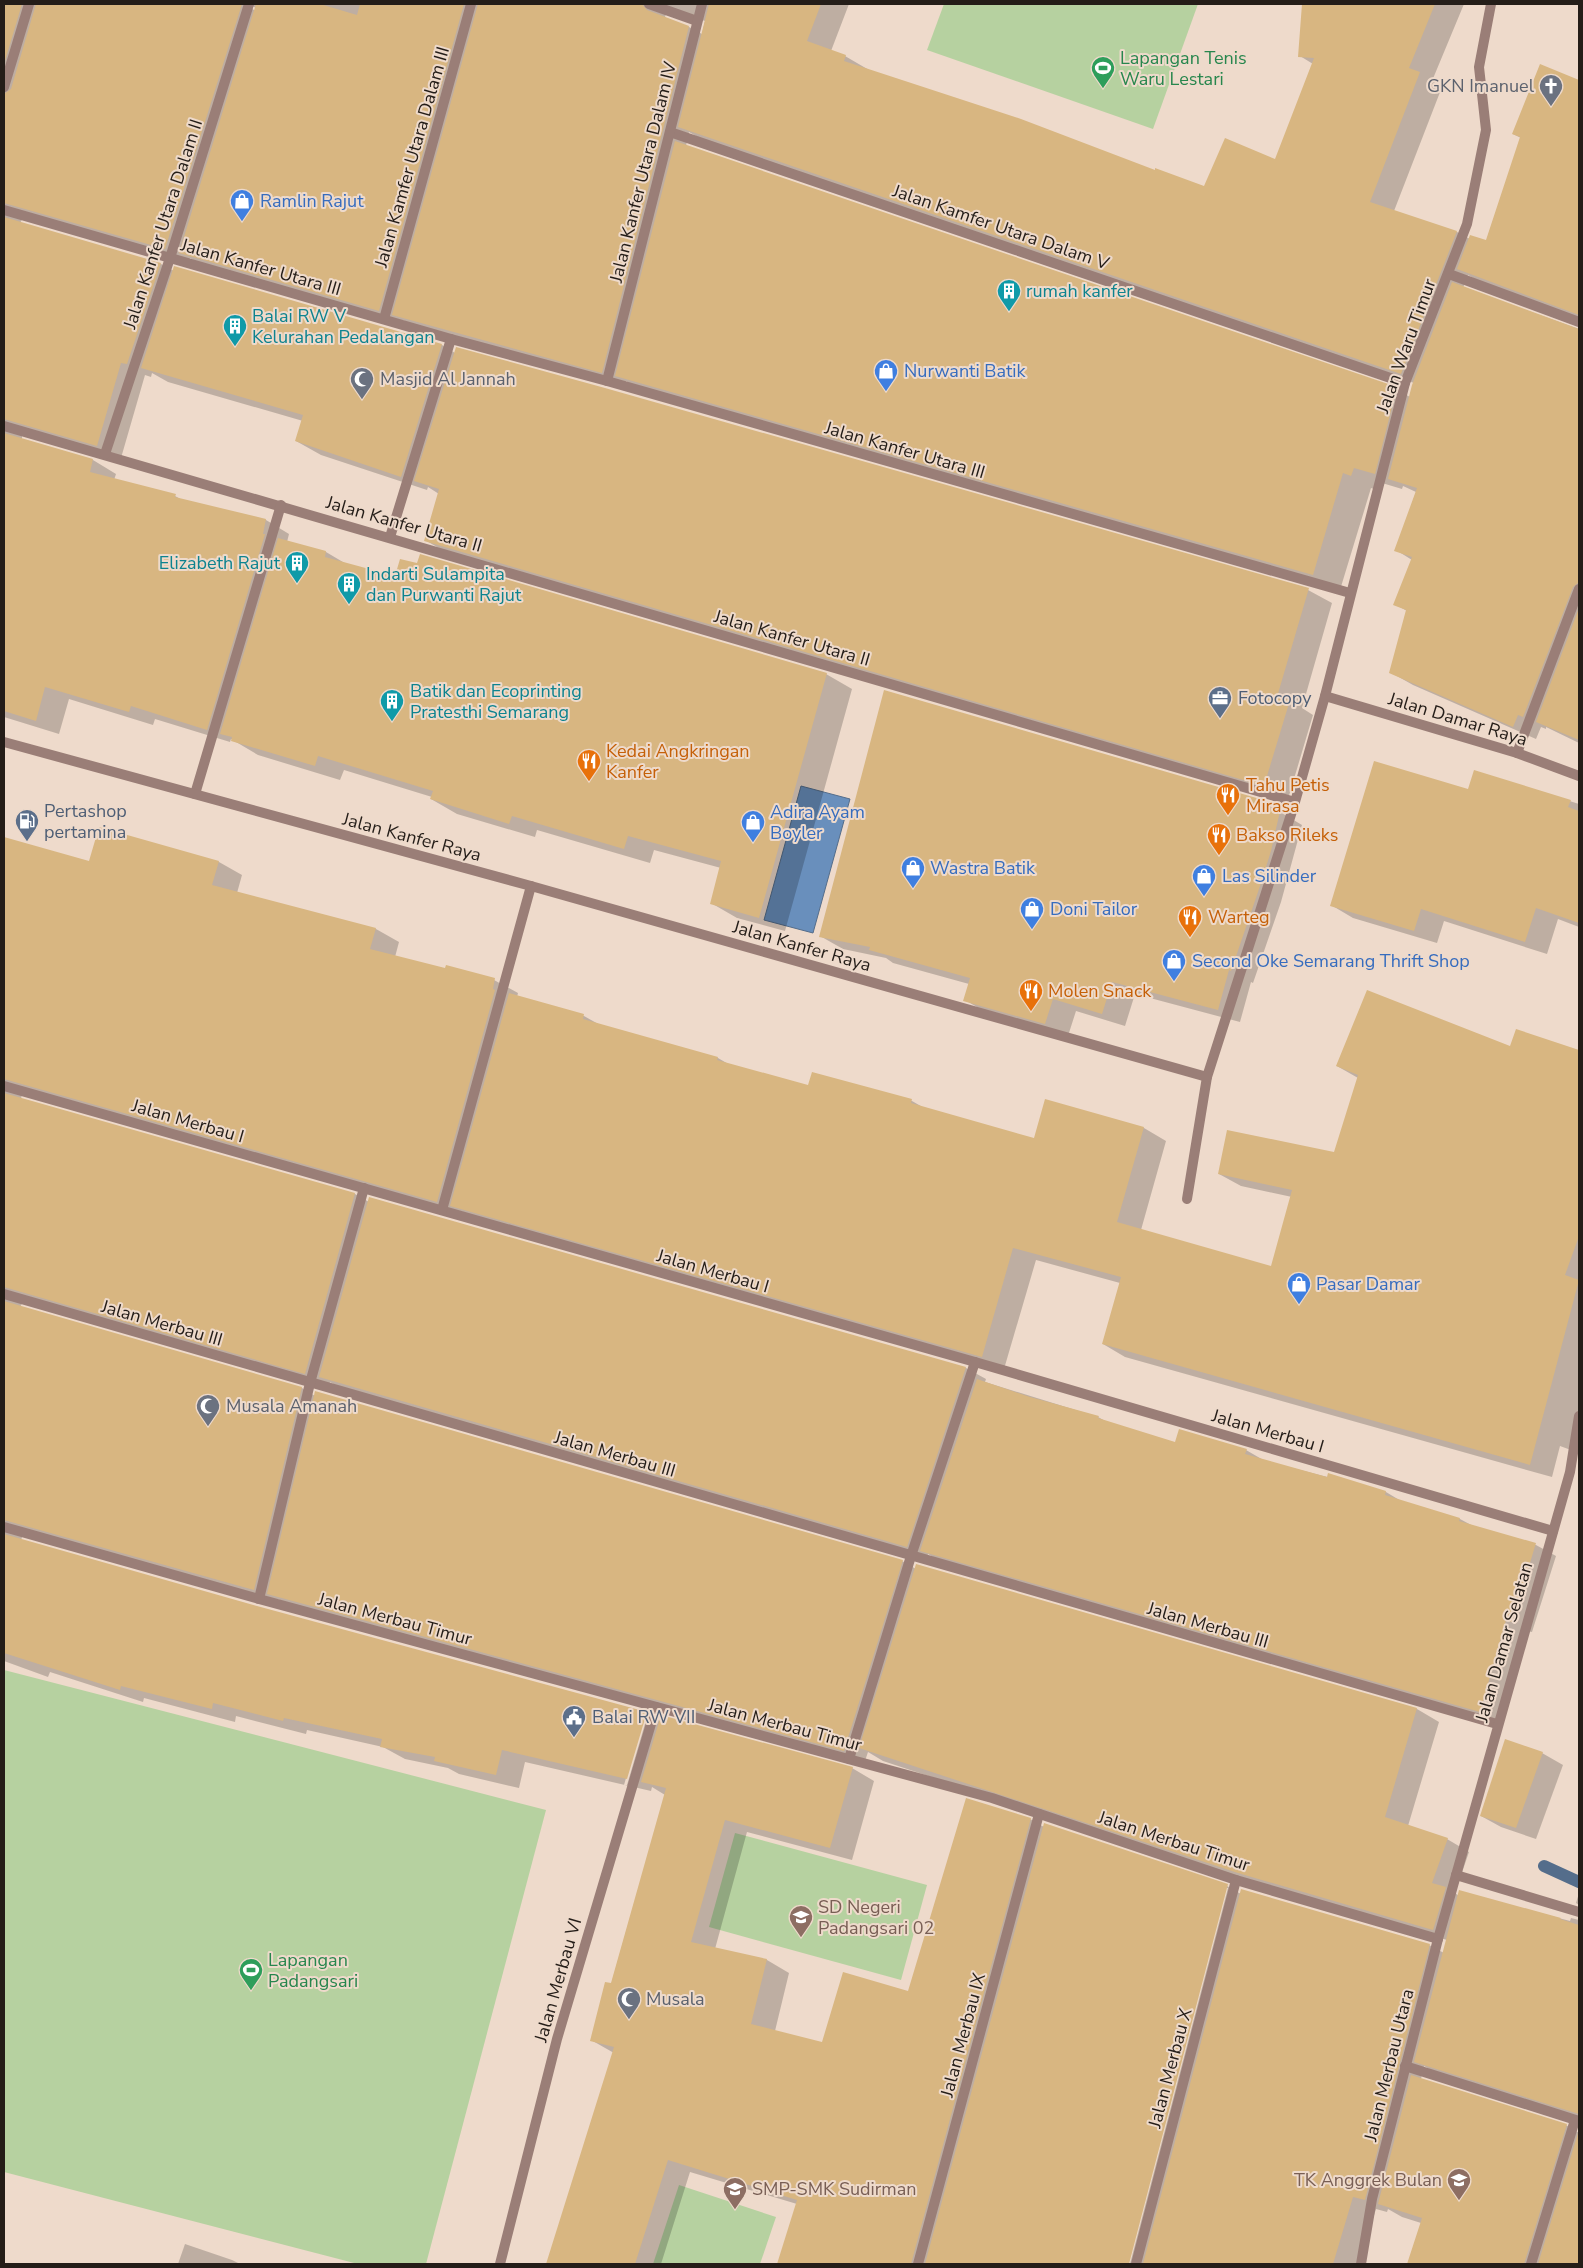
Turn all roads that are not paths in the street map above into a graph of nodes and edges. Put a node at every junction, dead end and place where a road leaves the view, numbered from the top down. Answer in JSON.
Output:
{"nodes":[{"id":1,"x":28,"y":4,"type":"edge"},
{"id":2,"x":249,"y":4,"type":"edge"},
{"id":3,"x":471,"y":4,"type":"edge"},
{"id":4,"x":649,"y":4,"type":"edge"},
{"id":5,"x":702,"y":4,"type":"edge"},
{"id":6,"x":1491,"y":4,"type":"edge"},
{"id":7,"x":697,"y":21,"type":"junction"},
{"id":8,"x":4,"y":87,"type":"edge"},
{"id":9,"x":670,"y":132,"type":"junction"},
{"id":10,"x":4,"y":210,"type":"edge"},
{"id":11,"x":170,"y":258,"type":"junction"},
{"id":12,"x":1449,"y":274,"type":"junction"},
{"id":13,"x":384,"y":319,"type":"junction"},
{"id":14,"x":1579,"y":322,"type":"edge"},
{"id":15,"x":451,"y":340,"type":"junction"},
{"id":16,"x":607,"y":381,"type":"junction"},
{"id":17,"x":1406,"y":383,"type":"junction"},
{"id":18,"x":4,"y":426,"type":"edge"},
{"id":19,"x":105,"y":454,"type":"junction"},
{"id":20,"x":281,"y":505,"type":"junction"},
{"id":21,"x":390,"y":537,"type":"junction"},
{"id":22,"x":1579,"y":589,"type":"edge"},
{"id":23,"x":1350,"y":593,"type":"junction"},
{"id":24,"x":1325,"y":696,"type":"junction"},
{"id":25,"x":4,"y":742,"type":"edge"},
{"id":26,"x":1517,"y":753,"type":"junction"},
{"id":27,"x":1579,"y":776,"type":"edge"},
{"id":28,"x":195,"y":794,"type":"junction"},
{"id":29,"x":1295,"y":802,"type":"junction"},
{"id":30,"x":531,"y":886,"type":"junction"},
{"id":31,"x":1207,"y":1077,"type":"junction"},
{"id":32,"x":4,"y":1086,"type":"edge"},
{"id":33,"x":364,"y":1188,"type":"junction"},
{"id":34,"x":1187,"y":1199,"type":"dead end"},
{"id":35,"x":442,"y":1210,"type":"junction"},
{"id":36,"x":4,"y":1294,"type":"edge"},
{"id":37,"x":975,"y":1362,"type":"junction"},
{"id":38,"x":310,"y":1383,"type":"junction"},
{"id":39,"x":1579,"y":1416,"type":"edge"},
{"id":40,"x":1576,"y":1458,"type":"edge"},
{"id":41,"x":4,"y":1527,"type":"edge"},
{"id":42,"x":1553,"y":1531,"type":"junction"},
{"id":43,"x":911,"y":1556,"type":"junction"},
{"id":44,"x":259,"y":1600,"type":"junction"},
{"id":45,"x":656,"y":1707,"type":"junction"},
{"id":46,"x":1497,"y":1724,"type":"junction"},
{"id":47,"x":849,"y":1759,"type":"junction"},
{"id":48,"x":1039,"y":1814,"type":"junction"},
{"id":49,"x":1456,"y":1875,"type":"junction"},
{"id":50,"x":1236,"y":1880,"type":"junction"},
{"id":51,"x":1579,"y":1912,"type":"edge"},
{"id":52,"x":1438,"y":1939,"type":"junction"},
{"id":53,"x":1406,"y":2066,"type":"junction"},
{"id":54,"x":1577,"y":2120,"type":"edge"},
{"id":55,"x":500,"y":2264,"type":"edge"},
{"id":56,"x":918,"y":2264,"type":"edge"},
{"id":57,"x":1136,"y":2264,"type":"edge"},
{"id":58,"x":1361,"y":2264,"type":"edge"},
{"id":59,"x":1531,"y":2264,"type":"edge"}],
"edges":[{"from":1,"to":8,"type":"street"},
{"from":2,"to":11,"type":"street","name":"Jalan Kanfer Utara Dalam II"},
{"from":3,"to":13,"type":"street","name":"Jalan Kamfer Utara Dalam III"},
{"from":4,"to":7,"type":"street"},
{"from":5,"to":7,"type":"street","name":"Jalan Kanfer Utara Dalam IV"},
{"from":6,"to":12,"type":"street","name":"Jalan Waru Timur"},
{"from":7,"to":9,"type":"street","name":"Jalan Kanfer Utara Dalam IV"},
{"from":9,"to":16,"type":"street","name":"Jalan Kanfer Utara Dalam IV"},
{"from":9,"to":17,"type":"street","name":"Jalan Kamfer Utara Dalam V"},
{"from":10,"to":11,"type":"street","name":"Jalan Kanfer Utara III"},
{"from":11,"to":13,"type":"street","name":"Jalan Kanfer Utara III"},
{"from":11,"to":19,"type":"street","name":"Jalan Kanfer Utara Dalam II"},
{"from":12,"to":14,"type":"street"},
{"from":12,"to":17,"type":"street","name":"Jalan Waru Timur"},
{"from":13,"to":15,"type":"street","name":"Jalan Kanfer Utara III"},
{"from":15,"to":16,"type":"street","name":"Jalan Kanfer Utara III"},
{"from":15,"to":21,"type":"street"},
{"from":16,"to":23,"type":"street","name":"Jalan Kanfer Utara III"},
{"from":17,"to":23,"type":"street","name":"Jalan Waru Timur"},
{"from":18,"to":19,"type":"street","name":"Jalan Kanfer Utara II"},
{"from":19,"to":20,"type":"street","name":"Jalan Kanfer Utara II"},
{"from":20,"to":21,"type":"street","name":"Jalan Kanfer Utara II"},
{"from":20,"to":28,"type":"street"},
{"from":21,"to":29,"type":"street","name":"Jalan Kanfer Utara II"},
{"from":22,"to":26,"type":"street"},
{"from":23,"to":24,"type":"street","name":"Jalan Waru Timur"},
{"from":24,"to":26,"type":"street","name":"Jalan Damar Raya"},
{"from":24,"to":29,"type":"street"},
{"from":25,"to":28,"type":"street","name":"Jalan Kanfer Raya"},
{"from":26,"to":27,"type":"street","name":"Jalan Damar Raya"},
{"from":28,"to":30,"type":"street","name":"Jalan Kanfer Raya"},
{"from":29,"to":31,"type":"street"},
{"from":30,"to":31,"type":"street","name":"Jalan Kanfer Raya"},
{"from":30,"to":35,"type":"street"},
{"from":31,"to":34,"type":"street"},
{"from":32,"to":33,"type":"street","name":"Jalan Merbau I"},
{"from":33,"to":35,"type":"street","name":"Jalan Merbau I"},
{"from":33,"to":38,"type":"street"},
{"from":35,"to":37,"type":"street","name":"Jalan Merbau I"},
{"from":36,"to":38,"type":"street","name":"Jalan Merbau III"},
{"from":37,"to":42,"type":"street","name":"Jalan Merbau I"},
{"from":37,"to":43,"type":"street"},
{"from":38,"to":43,"type":"street","name":"Jalan Merbau III"},
{"from":38,"to":44,"type":"street"},
{"from":39,"to":40,"type":"street","name":"Jalan Damar Selatan"},
{"from":40,"to":42,"type":"street","name":"Jalan Damar Selatan"},
{"from":41,"to":44,"type":"street","name":"Jalan Merbau Timur"},
{"from":42,"to":46,"type":"street","name":"Jalan Damar Selatan"},
{"from":43,"to":46,"type":"street","name":"Jalan Merbau III"},
{"from":43,"to":47,"type":"street"},
{"from":44,"to":45,"type":"street","name":"Jalan Merbau Timur"},
{"from":45,"to":47,"type":"street","name":"Jalan Merbau Timur"},
{"from":45,"to":55,"type":"street","name":"Jalan Merbau VI"},
{"from":46,"to":49,"type":"street","name":"Jalan Damar Selatan"},
{"from":47,"to":48,"type":"street","name":"Jalan Merbau Timur"},
{"from":48,"to":50,"type":"street","name":"Jalan Merbau Timur"},
{"from":48,"to":56,"type":"street","name":"Jalan Merbau IX"},
{"from":49,"to":51,"type":"street"},
{"from":49,"to":52,"type":"street","name":"Jalan Merbau Utara"},
{"from":50,"to":52,"type":"street","name":"Jalan Merbau Timur"},
{"from":50,"to":57,"type":"street","name":"Jalan Merbau X"},
{"from":52,"to":53,"type":"street","name":"Jalan Merbau Utara"},
{"from":53,"to":54,"type":"street"},
{"from":53,"to":58,"type":"street","name":"Jalan Merbau Utara"},
{"from":54,"to":59,"type":"street"}]}
